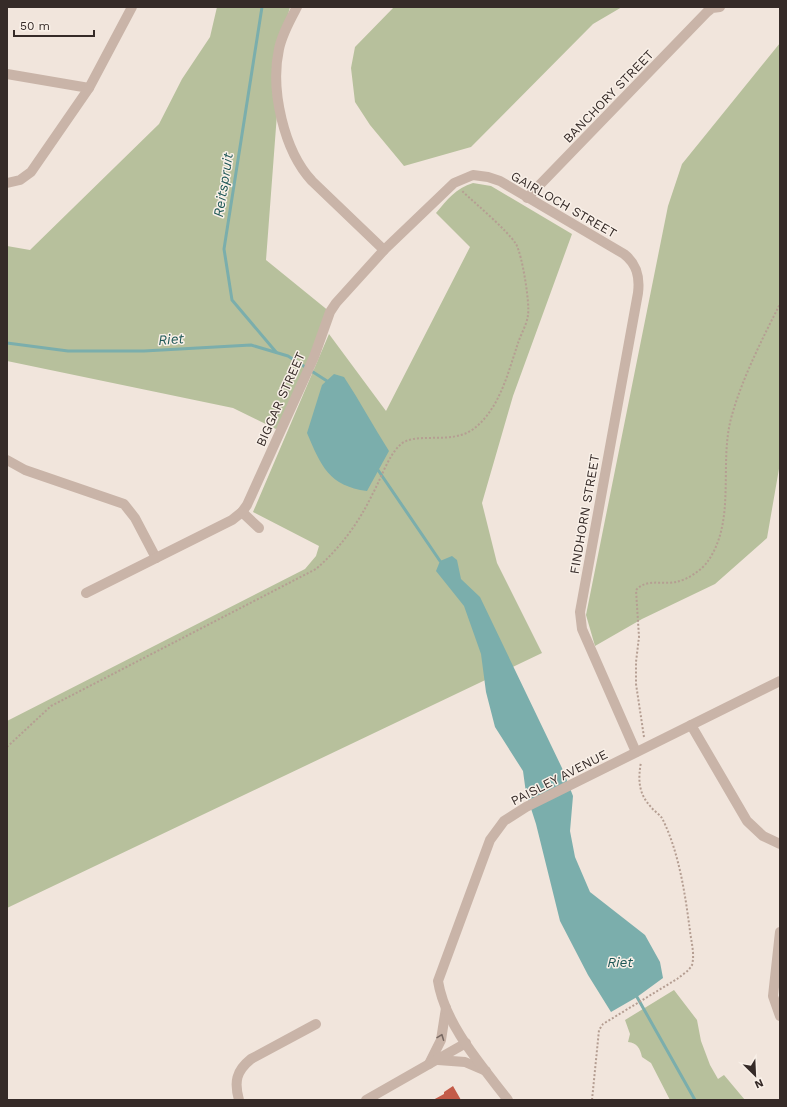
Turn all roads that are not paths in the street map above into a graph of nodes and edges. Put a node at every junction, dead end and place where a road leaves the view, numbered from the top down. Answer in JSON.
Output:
{"nodes":[{"id":1,"x":132,"y":7,"type":"edge"},
{"id":2,"x":297,"y":7,"type":"edge"},
{"id":3,"x":713,"y":9,"type":"edge"},
{"id":4,"x":7,"y":74,"type":"edge"},
{"id":5,"x":89,"y":88,"type":"junction"},
{"id":6,"x":468,"y":176,"type":"joint"},
{"id":7,"x":7,"y":183,"type":"edge"},
{"id":8,"x":527,"y":198,"type":"junction"},
{"id":9,"x":384,"y":250,"type":"junction"},
{"id":10,"x":638,"y":272,"type":"joint"},
{"id":11,"x":7,"y":460,"type":"edge"},
{"id":12,"x":242,"y":512,"type":"junction"},
{"id":13,"x":259,"y":528,"type":"dead end"},
{"id":14,"x":156,"y":558,"type":"junction"},
{"id":15,"x":86,"y":593,"type":"dead end"},
{"id":16,"x":780,"y":681,"type":"edge"},
{"id":17,"x":691,"y":725,"type":"junction"},
{"id":18,"x":639,"y":751,"type":"junction"},
{"id":19,"x":780,"y":844,"type":"edge"},
{"id":20,"x":780,"y":932,"type":"edge"},
{"id":21,"x":446,"y":1008,"type":"junction"},
{"id":22,"x":780,"y":1016,"type":"edge"},
{"id":23,"x":316,"y":1024,"type":"dead end"},
{"id":24,"x":466,"y":1043,"type":"junction"},
{"id":25,"x":432,"y":1062,"type":"junction"},
{"id":26,"x":486,"y":1071,"type":"junction"},
{"id":27,"x":239,"y":1100,"type":"edge"},
{"id":28,"x":366,"y":1100,"type":"edge"},
{"id":29,"x":508,"y":1100,"type":"edge"}],
"edges":[{"from":1,"to":5,"type":"street"},
{"from":2,"to":9,"type":"street"},
{"from":3,"to":8,"type":"street","name":"BANCHORY STREET"},
{"from":4,"to":5,"type":"street"},
{"from":5,"to":7,"type":"street"},
{"from":6,"to":8,"type":"street","name":"GAIRLOCH STREET"},
{"from":6,"to":9,"type":"street","name":"BIGGAR STREET"},
{"from":8,"to":10,"type":"street","name":"GAIRLOCH STREET"},
{"from":9,"to":12,"type":"street","name":"BIGGAR STREET"},
{"from":10,"to":18,"type":"street","name":"FINDHORN STREET"},
{"from":11,"to":14,"type":"street"},
{"from":12,"to":13,"type":"street"},
{"from":12,"to":14,"type":"street","name":"BIGGAR STREET"},
{"from":14,"to":15,"type":"street","name":"BIGGAR STREET"},
{"from":16,"to":17,"type":"street","name":"PAISLEY AVENUE"},
{"from":17,"to":18,"type":"street","name":"PAISLEY AVENUE"},
{"from":17,"to":19,"type":"street"},
{"from":18,"to":21,"type":"street","name":"PAISLEY AVENUE"},
{"from":20,"to":22,"type":"street"},
{"from":21,"to":24,"type":"street","name":"PAISLEY AVENUE"},
{"from":25,"to":21,"type":"street","one_way":true},
{"from":23,"to":27,"type":"street"},
{"from":24,"to":25,"type":"street"},
{"from":24,"to":26,"type":"street","name":"PAISLEY AVENUE"},
{"from":25,"to":26,"type":"street"},
{"from":25,"to":28,"type":"street"},
{"from":26,"to":29,"type":"street","name":"PAISLEY AVENUE"}]}
